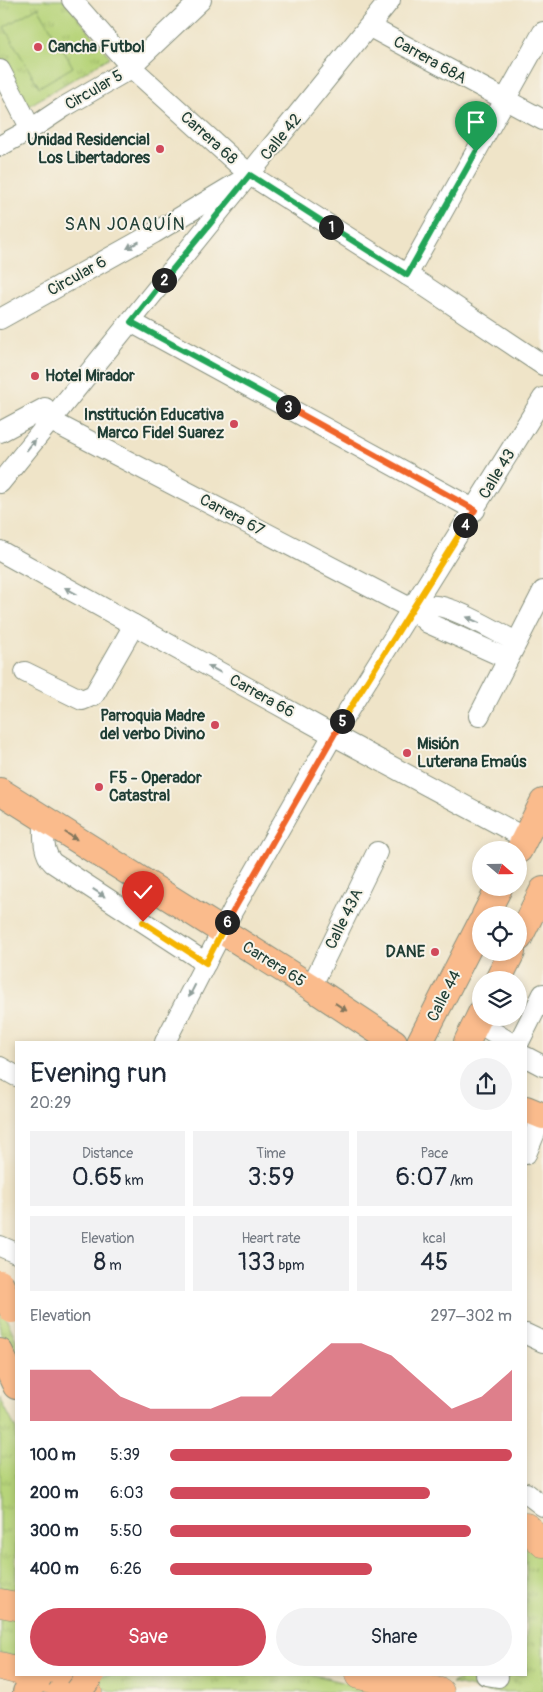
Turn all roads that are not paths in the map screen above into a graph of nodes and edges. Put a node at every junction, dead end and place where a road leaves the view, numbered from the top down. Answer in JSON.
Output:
{"nodes":[{"id":1,"x":72,"y":0,"type":"edge"},
{"id":2,"x":200,"y":0,"type":"edge"},
{"id":3,"x":390,"y":0,"type":"edge"},
{"id":4,"x":370,"y":27,"type":"junction"},
{"id":5,"x":543,"y":32,"type":"edge"},
{"id":6,"x":130,"y":67,"type":"junction"},
{"id":7,"x":0,"y":70,"type":"edge"},
{"id":8,"x":504,"y":100,"type":"junction"},
{"id":9,"x":543,"y":120,"type":"edge"},
{"id":10,"x":31,"y":129,"type":"junction"},
{"id":11,"x":0,"y":146,"type":"edge"},
{"id":12,"x":250,"y":175,"type":"junction"},
{"id":13,"x":154,"y":233,"type":"junction"},
{"id":14,"x":177,"y":265,"type":"junction"},
{"id":15,"x":407,"y":275,"type":"junction"},
{"id":16,"x":0,"y":319,"type":"edge"},
{"id":17,"x":131,"y":322,"type":"junction"},
{"id":18,"x":543,"y":365,"type":"edge"},
{"id":19,"x":543,"y":398,"type":"edge"},
{"id":20,"x":43,"y":417,"type":"junction"},
{"id":21,"x":0,"y":432,"type":"edge"},
{"id":22,"x":0,"y":483,"type":"edge"},
{"id":23,"x":475,"y":510,"type":"junction"},
{"id":24,"x":0,"y":551,"type":"edge"},
{"id":25,"x":543,"y":591,"type":"edge"},
{"id":26,"x":412,"y":609,"type":"junction"},
{"id":27,"x":130,"y":623,"type":"junction"},
{"id":28,"x":113,"y":645,"type":"dead end"},
{"id":29,"x":512,"y":651,"type":"junction"},
{"id":30,"x":25,"y":672,"type":"dead end"},
{"id":31,"x":479,"y":716,"type":"dead end"},
{"id":32,"x":333,"y":735,"type":"junction"},
{"id":33,"x":0,"y":791,"type":"edge"},
{"id":34,"x":543,"y":802,"type":"edge"},
{"id":35,"x":44,"y":820,"type":"junction"},
{"id":36,"x":517,"y":841,"type":"edge"},
{"id":37,"x":524,"y":841,"type":"edge"},
{"id":38,"x":377,"y":852,"type":"dead end"},
{"id":39,"x":540,"y":902,"type":"edge"},
{"id":40,"x":527,"y":924,"type":"edge"},
{"id":41,"x":222,"y":932,"type":"junction"},
{"id":42,"x":472,"y":941,"type":"edge"},
{"id":43,"x":206,"y":963,"type":"junction"},
{"id":44,"x":311,"y":987,"type":"junction"},
{"id":45,"x":543,"y":994,"type":"edge"},
{"id":46,"x":475,"y":1026,"type":"edge"},
{"id":47,"x":166,"y":1041,"type":"edge"},
{"id":48,"x":392,"y":1041,"type":"edge"},
{"id":49,"x":421,"y":1041,"type":"edge"},
{"id":50,"x":507,"y":1041,"type":"edge"},
{"id":51,"x":520,"y":1041,"type":"edge"},
{"id":52,"x":527,"y":1058,"type":"edge"},
{"id":53,"x":543,"y":1066,"type":"edge"},
{"id":54,"x":0,"y":1068,"type":"edge"},
{"id":55,"x":15,"y":1076,"type":"edge"},
{"id":56,"x":537,"y":1114,"type":"edge"},
{"id":57,"x":527,"y":1150,"type":"edge"},
{"id":58,"x":0,"y":1246,"type":"edge"},
{"id":59,"x":15,"y":1253,"type":"edge"},
{"id":60,"x":0,"y":1285,"type":"edge"},
{"id":61,"x":15,"y":1306,"type":"edge"},
{"id":62,"x":527,"y":1334,"type":"edge"},
{"id":63,"x":543,"y":1342,"type":"edge"},
{"id":64,"x":0,"y":1352,"type":"edge"},
{"id":65,"x":0,"y":1372,"type":"edge"},
{"id":66,"x":15,"y":1385,"type":"edge"},
{"id":67,"x":15,"y":1386,"type":"edge"},
{"id":68,"x":527,"y":1494,"type":"edge"},
{"id":69,"x":543,"y":1506,"type":"edge"},
{"id":70,"x":527,"y":1519,"type":"edge"},
{"id":71,"x":543,"y":1521,"type":"edge"},
{"id":72,"x":527,"y":1528,"type":"edge"},
{"id":73,"x":543,"y":1543,"type":"edge"},
{"id":74,"x":0,"y":1603,"type":"edge"},
{"id":75,"x":15,"y":1606,"type":"edge"},
{"id":76,"x":0,"y":1666,"type":"edge"},
{"id":77,"x":15,"y":1672,"type":"edge"},
{"id":78,"x":91,"y":1676,"type":"edge"},
{"id":79,"x":364,"y":1676,"type":"edge"},
{"id":80,"x":442,"y":1676,"type":"edge"},
{"id":81,"x":32,"y":1678,"type":"edge"},
{"id":82,"x":407,"y":1685,"type":"junction"},
{"id":83,"x":78,"y":1692,"type":"edge"},
{"id":84,"x":88,"y":1692,"type":"edge"},
{"id":85,"x":440,"y":1692,"type":"edge"}],
"edges":[{"from":1,"to":6,"type":"street","name":"Carrera 68"},
{"from":2,"to":6,"type":"street","name":"Circular 5"},
{"from":3,"to":4,"type":"street","name":"Calle 42"},
{"from":4,"to":8,"type":"street","name":"Carrera 68A"},
{"from":4,"to":12,"type":"street","name":"Calle 42"},
{"from":5,"to":8,"type":"street"},
{"from":6,"to":10,"type":"street","name":"Circular 5"},
{"from":6,"to":12,"type":"street","name":"Carrera 68"},
{"from":7,"to":10,"type":"street"},
{"from":8,"to":9,"type":"street","name":"Carrera 68A"},
{"from":8,"to":15,"type":"street"},
{"from":10,"to":11,"type":"street","name":"Circular 5"},
{"from":12,"to":13,"type":"street","name":"Circular 6"},
{"from":12,"to":14,"type":"street","name":"Calle 42"},
{"from":12,"to":15,"type":"street","name":"Carrera 68"},
{"from":13,"to":14,"type":"street"},
{"from":13,"to":16,"type":"street","name":"Circular 6","one_way":true},
{"from":14,"to":17,"type":"street","name":"Calle 42"},
{"from":15,"to":18,"type":"street","name":"Carrera 68"},
{"from":17,"to":20,"type":"street","name":"Calle 42"},
{"from":17,"to":23,"type":"street"},
{"from":19,"to":23,"type":"street","name":"Calle 43"},
{"from":20,"to":21,"type":"street"},
{"from":22,"to":20,"type":"street","name":"Calle 42","one_way":true},
{"from":20,"to":26,"type":"street","name":"Carrera 67"},
{"from":23,"to":26,"type":"street","name":"Calle 43"},
{"from":27,"to":24,"type":"street","name":"Carrera 66","one_way":true},
{"from":25,"to":29,"type":"street"},
{"from":26,"to":29,"type":"street"},
{"from":26,"to":32,"type":"street","name":"Calle 43"},
{"from":27,"to":28,"type":"street"},
{"from":27,"to":30,"type":"street"},
{"from":32,"to":27,"type":"street","name":"Carrera 66","one_way":true},
{"from":29,"to":31,"type":"street"},
{"from":32,"to":36,"type":"street","name":"Carrera 66"},
{"from":32,"to":41,"type":"street","name":"Calle 43"},
{"from":33,"to":35,"type":"main road","name":"Carrera 65"},
{"from":34,"to":37,"type":"main road"},
{"from":35,"to":41,"type":"main road","name":"Carrera 65","one_way":true},
{"from":35,"to":43,"type":"street","one_way":true},
{"from":38,"to":44,"type":"street","name":"Calle 43A"},
{"from":39,"to":40,"type":"main road"},
{"from":41,"to":43,"type":"street","name":"Calle 43"},
{"from":41,"to":44,"type":"main road","name":"Carrera 65"},
{"from":42,"to":49,"type":"main road","name":"Calle 44"},
{"from":43,"to":47,"type":"street","name":"Calle 43","one_way":true},
{"from":44,"to":48,"type":"main road","name":"Carrera 65","one_way":true},
{"from":45,"to":51,"type":"street"},
{"from":46,"to":50,"type":"street"},
{"from":52,"to":53,"type":"street"},
{"from":54,"to":55,"type":"street"},
{"from":56,"to":57,"type":"street"},
{"from":58,"to":59,"type":"street"},
{"from":60,"to":61,"type":"main road","bridge":true},
{"from":62,"to":63,"type":"street"},
{"from":64,"to":66,"type":"main road"},
{"from":65,"to":67,"type":"street"},
{"from":68,"to":69,"type":"street"},
{"from":70,"to":71,"type":"highway"},
{"from":72,"to":73,"type":"highway"},
{"from":74,"to":75,"type":"highway"},
{"from":76,"to":77,"type":"highway"},
{"from":78,"to":83,"type":"main road","bridge":true},
{"from":79,"to":82,"type":"highway"},
{"from":80,"to":82,"type":"highway"},
{"from":81,"to":84,"type":"highway"},
{"from":82,"to":85,"type":"highway"}]}
